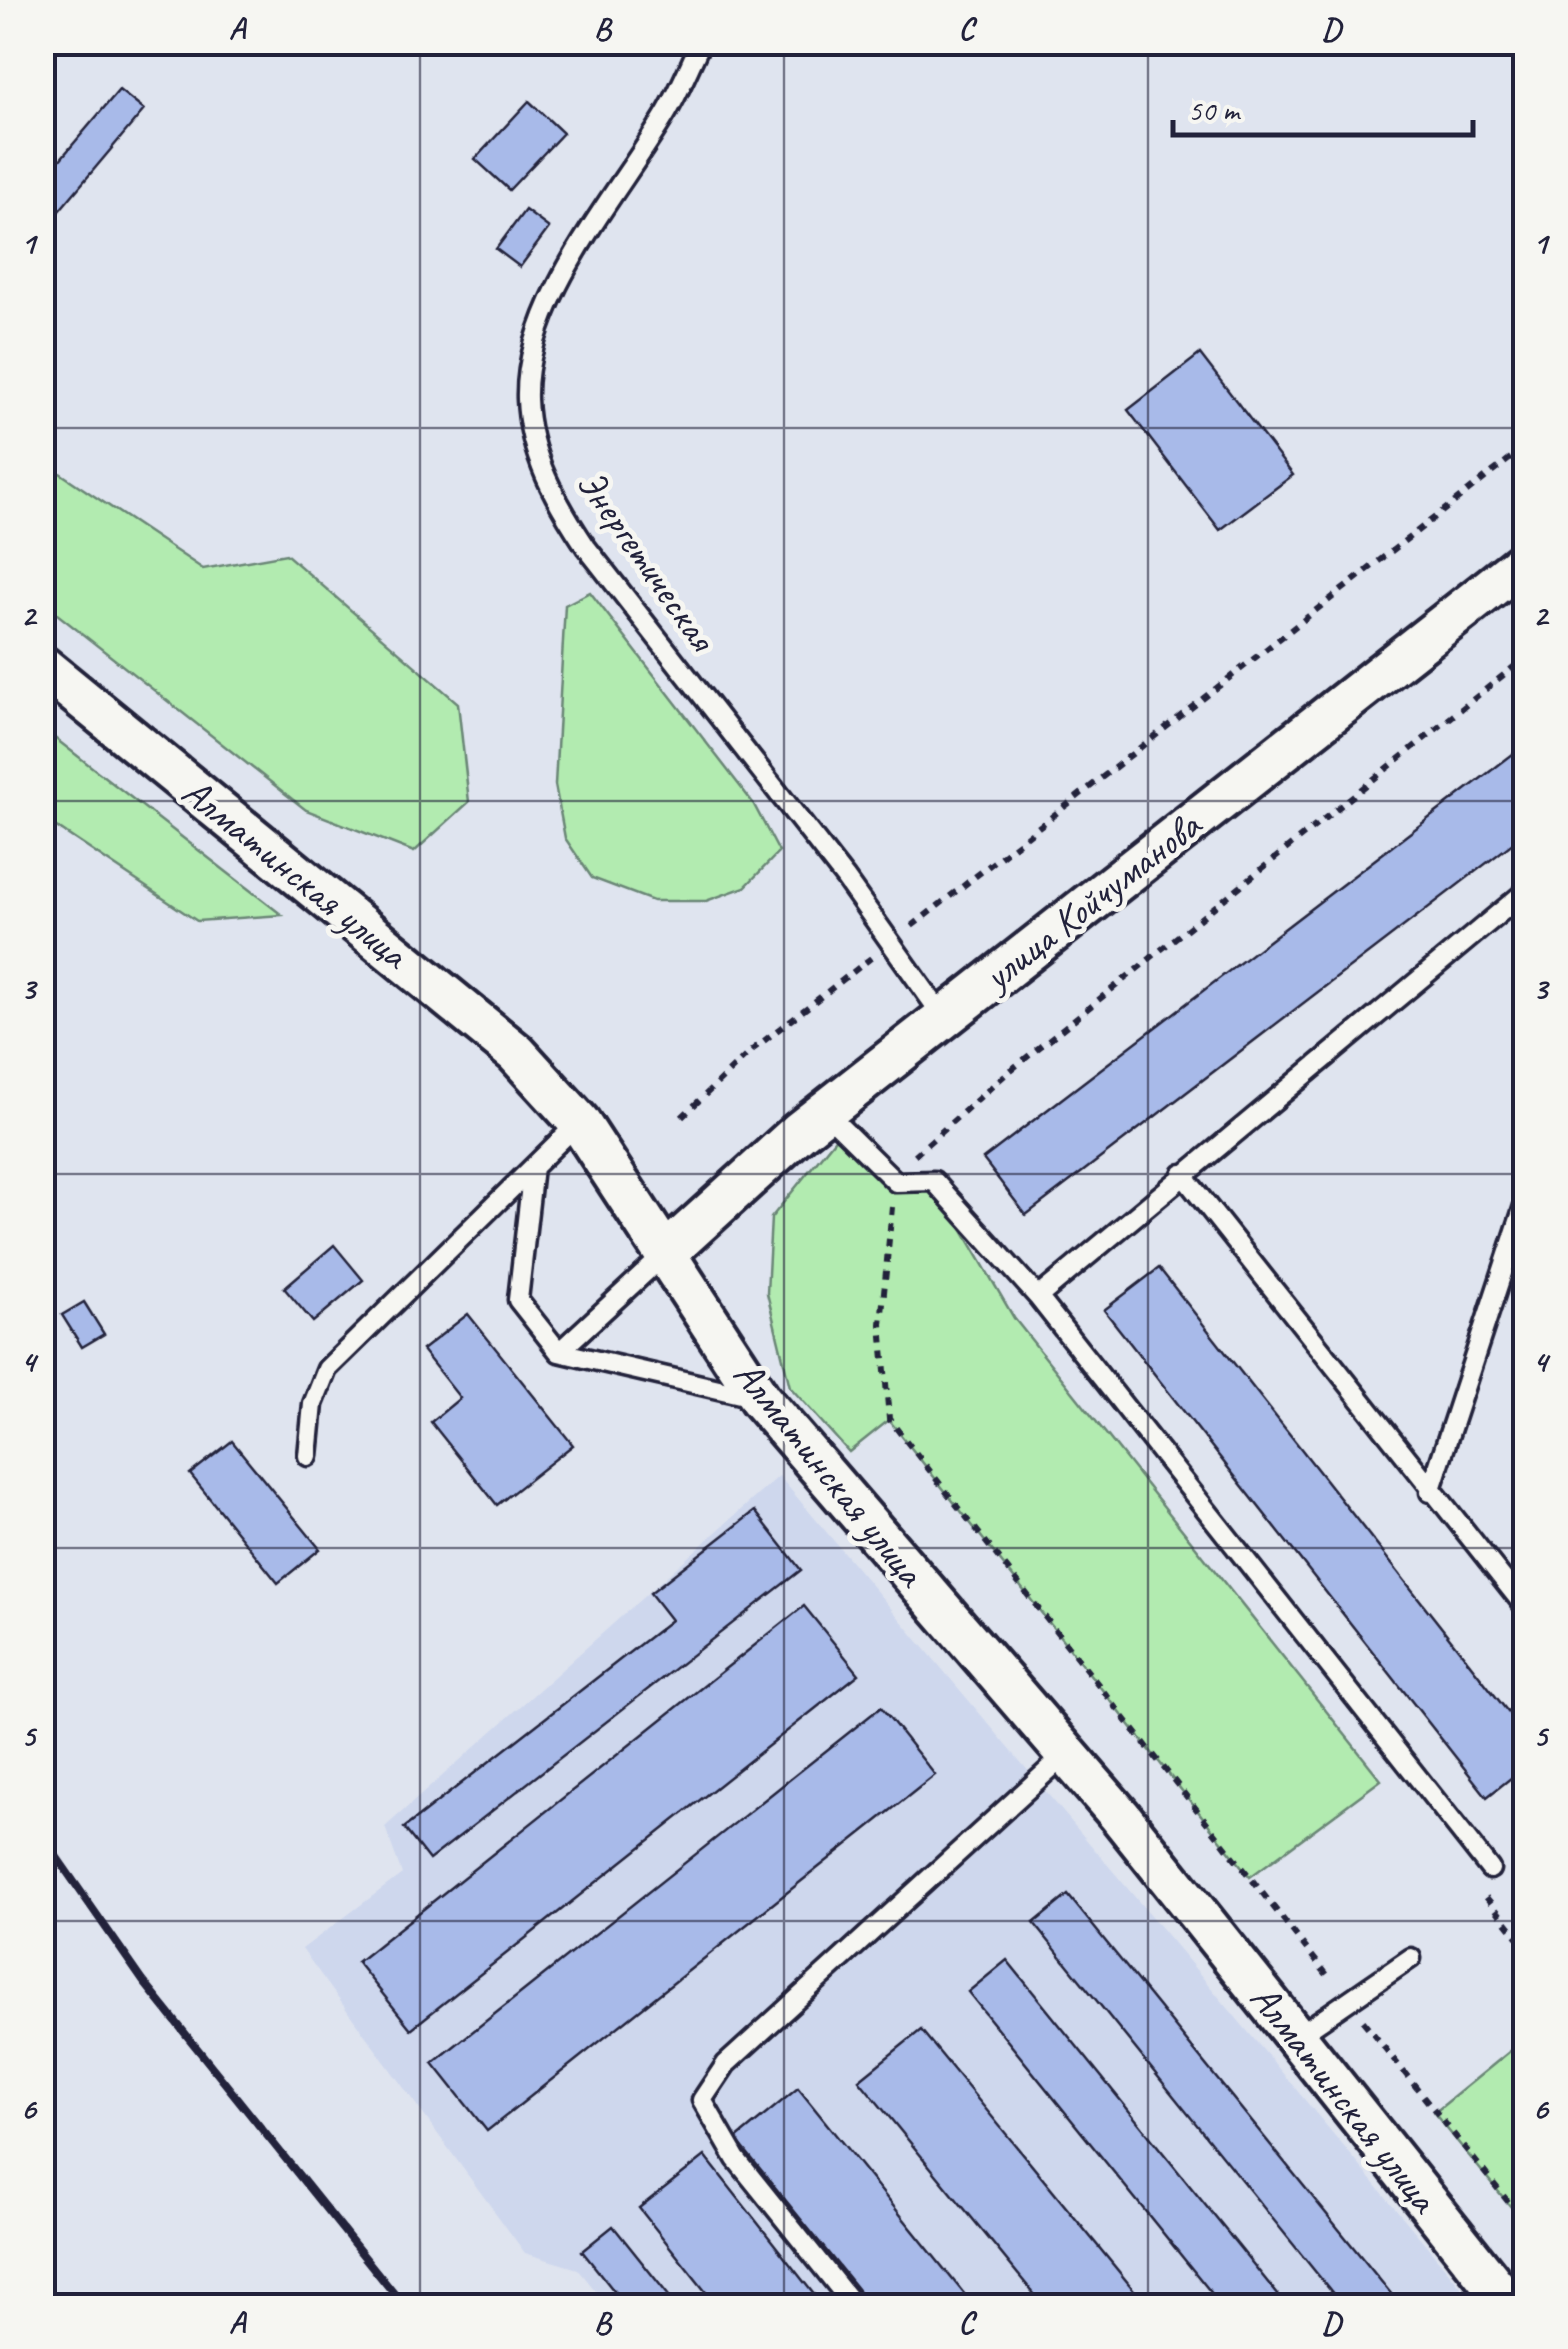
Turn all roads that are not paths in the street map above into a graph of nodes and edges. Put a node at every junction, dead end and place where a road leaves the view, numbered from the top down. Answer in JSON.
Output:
{"nodes":[{"id":1,"x":701,"y":42,"type":"edge"},
{"id":2,"x":1526,"y":560,"type":"edge"},
{"id":3,"x":42,"y":666,"type":"edge"},
{"id":4,"x":1526,"y":891,"type":"edge"},
{"id":5,"x":944,"y":1018,"type":"junction"},
{"id":6,"x":825,"y":1112,"type":"junction"},
{"id":7,"x":579,"y":1122,"type":"junction"},
{"id":8,"x":534,"y":1167,"type":"junction"},
{"id":9,"x":1182,"y":1174,"type":"junction"},
{"id":10,"x":1526,"y":1200,"type":"edge"},
{"id":11,"x":667,"y":1252,"type":"junction"},
{"id":12,"x":1038,"y":1296,"type":"junction"},
{"id":13,"x":559,"y":1352,"type":"junction"},
{"id":14,"x":760,"y":1399,"type":"junction"},
{"id":15,"x":308,"y":1456,"type":"dead end"},
{"id":16,"x":1430,"y":1492,"type":"junction"},
{"id":17,"x":1526,"y":1608,"type":"edge"},
{"id":18,"x":1066,"y":1753,"type":"junction"},
{"id":19,"x":1490,"y":1869,"type":"dead end"},
{"id":20,"x":1411,"y":1958,"type":"dead end"},
{"id":21,"x":1296,"y":2038,"type":"junction"},
{"id":22,"x":854,"y":2306,"type":"edge"},
{"id":23,"x":1510,"y":2306,"type":"edge"}],
"edges":[{"from":1,"to":5,"type":"lane","name":"Энергетическая"},
{"from":2,"to":5,"type":"street","name":"улица Койчуманова"},
{"from":3,"to":7,"type":"street","name":"Алматинская улица"},
{"from":4,"to":9,"type":"lane"},
{"from":5,"to":6,"type":"street","name":"улица Койчуманова"},
{"from":6,"to":11,"type":"street","name":"улица Койчуманова"},
{"from":6,"to":12,"type":"lane"},
{"from":7,"to":8,"type":"lane"},
{"from":7,"to":11,"type":"street","name":"Алматинская улица"},
{"from":8,"to":13,"type":"lane"},
{"from":8,"to":15,"type":"lane"},
{"from":9,"to":12,"type":"lane"},
{"from":9,"to":16,"type":"lane"},
{"from":10,"to":16,"type":"lane"},
{"from":11,"to":13,"type":"lane"},
{"from":11,"to":14,"type":"street","name":"Алматинская улица"},
{"from":12,"to":19,"type":"lane"},
{"from":13,"to":14,"type":"lane"},
{"from":14,"to":18,"type":"street","name":"Алматинская улица"},
{"from":16,"to":17,"type":"lane"},
{"from":18,"to":21,"type":"street","name":"Алматинская улица"},
{"from":18,"to":22,"type":"lane"},
{"from":20,"to":21,"type":"lane"},
{"from":21,"to":23,"type":"street","name":"Алматинская улица"}]}
